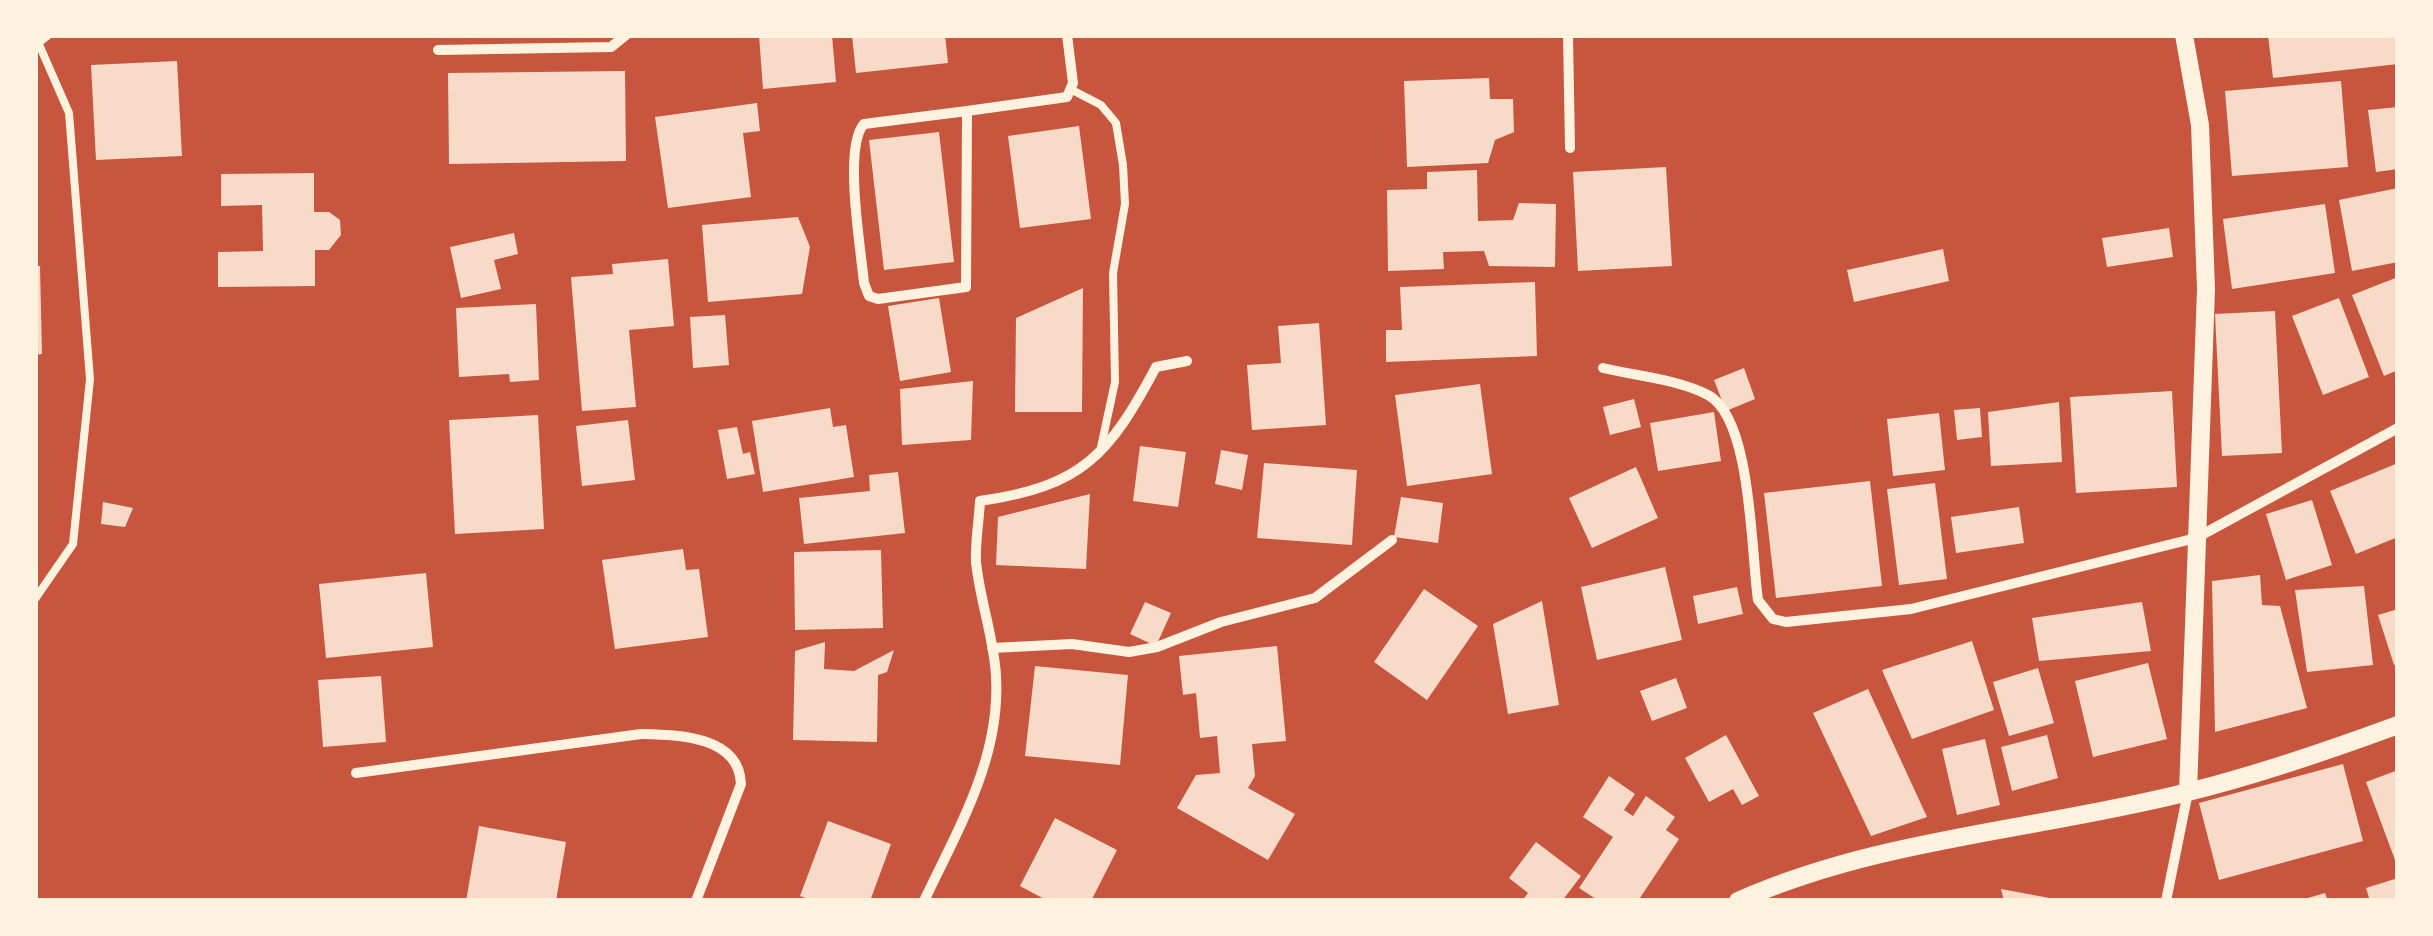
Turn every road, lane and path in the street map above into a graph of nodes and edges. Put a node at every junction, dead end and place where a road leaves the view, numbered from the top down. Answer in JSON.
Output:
{"nodes":[{"id":1,"x":626,"y":35,"type":"edge"},
{"id":2,"x":1067,"y":35,"type":"edge"},
{"id":3,"x":1568,"y":35,"type":"edge"},
{"id":4,"x":2184,"y":35,"type":"edge"},
{"id":5,"x":40,"y":40,"type":"edge"},
{"id":6,"x":438,"y":50,"type":"dead end"},
{"id":7,"x":1072,"y":90,"type":"junction"},
{"id":8,"x":968,"y":111,"type":"junction"},
{"id":9,"x":1570,"y":148,"type":"dead end"},
{"id":10,"x":1187,"y":361,"type":"dead end"},
{"id":11,"x":1602,"y":368,"type":"dead end"},
{"id":12,"x":2398,"y":428,"type":"edge"},
{"id":13,"x":1099,"y":457,"type":"junction"},
{"id":14,"x":2196,"y":538,"type":"junction"},
{"id":15,"x":1392,"y":540,"type":"dead end"},
{"id":16,"x":35,"y":599,"type":"edge"},
{"id":17,"x":992,"y":648,"type":"junction"},
{"id":18,"x":2398,"y":725,"type":"edge"},
{"id":19,"x":356,"y":773,"type":"dead end"},
{"id":20,"x":2188,"y":792,"type":"junction"},
{"id":21,"x":696,"y":901,"type":"edge"},
{"id":22,"x":924,"y":901,"type":"edge"},
{"id":23,"x":1738,"y":901,"type":"edge"},
{"id":24,"x":2166,"y":901,"type":"edge"}],
"edges":[{"from":1,"to":6,"type":"street"},
{"from":2,"to":7,"type":"street"},
{"from":3,"to":9,"type":"street"},
{"from":4,"to":14,"type":"street"},
{"from":5,"to":16,"type":"lane"},
{"from":7,"to":8,"type":"street"},
{"from":7,"to":13,"type":"lane"},
{"from":8,"to":8,"type":"street"},
{"from":10,"to":13,"type":"street"},
{"from":11,"to":14,"type":"street"},
{"from":12,"to":14,"type":"street"},
{"from":13,"to":17,"type":"street"},
{"from":14,"to":20,"type":"street"},
{"from":15,"to":17,"type":"street"},
{"from":17,"to":22,"type":"street"},
{"from":18,"to":20,"type":"street"},
{"from":19,"to":21,"type":"street"},
{"from":20,"to":23,"type":"street"},
{"from":20,"to":24,"type":"street"}]}
